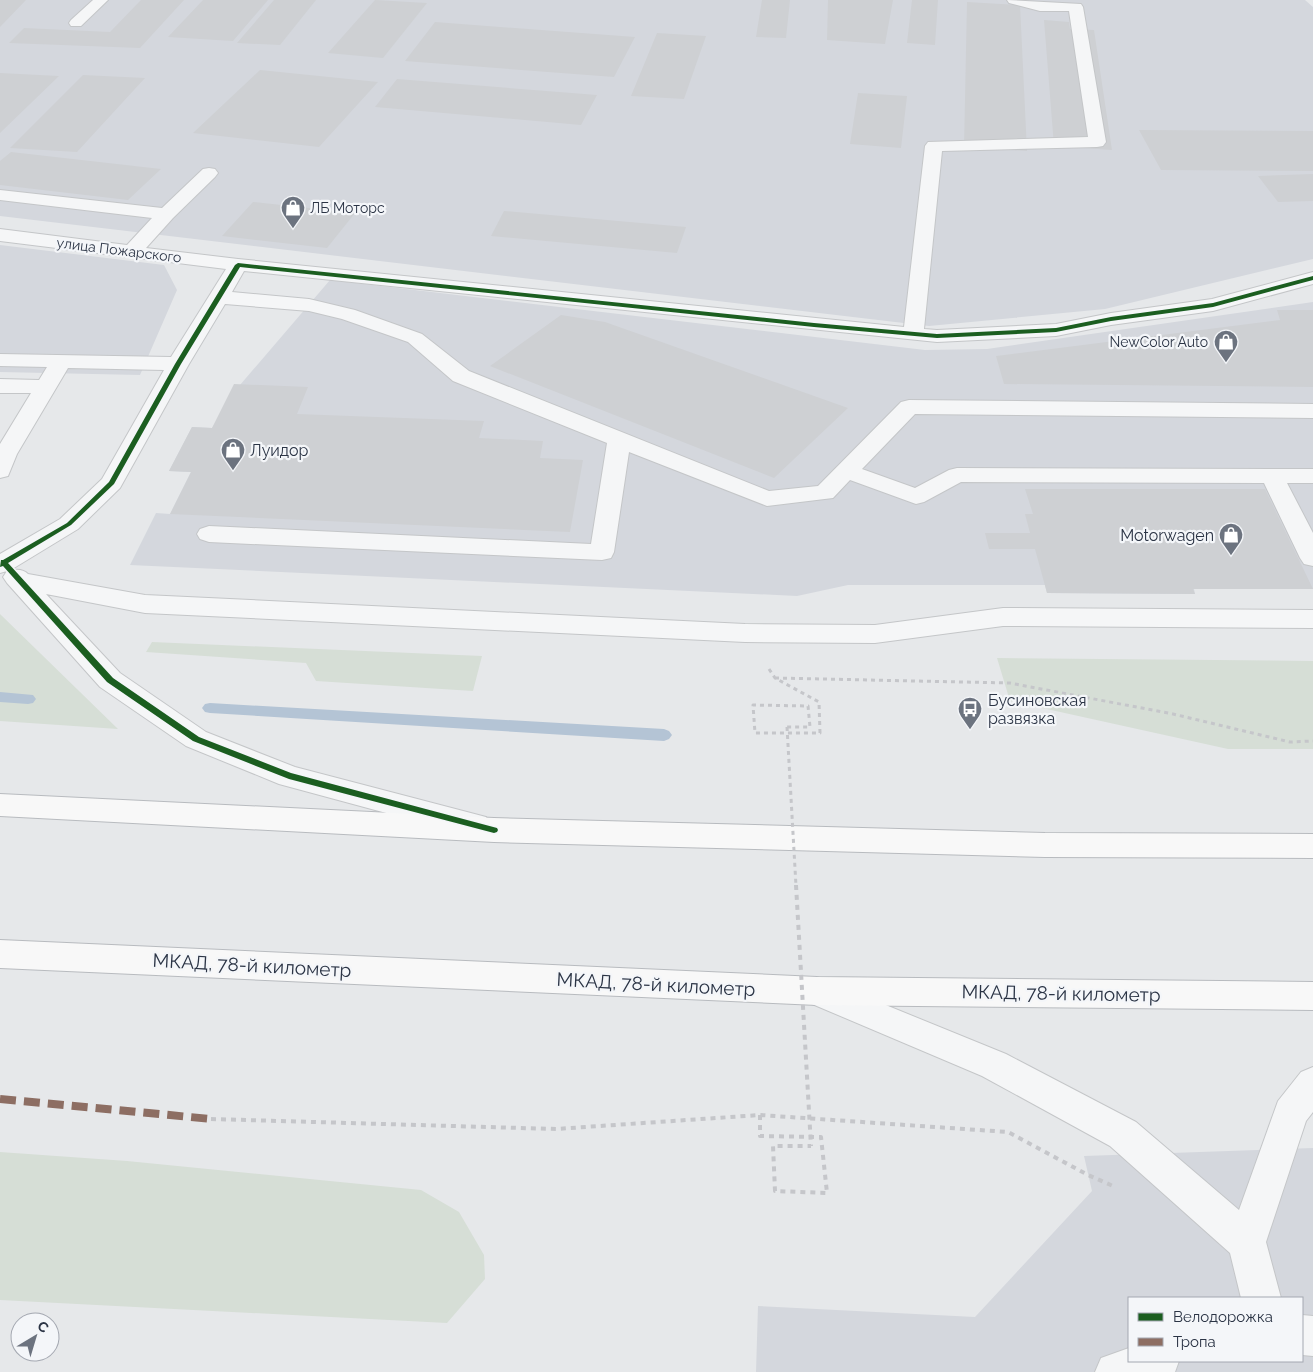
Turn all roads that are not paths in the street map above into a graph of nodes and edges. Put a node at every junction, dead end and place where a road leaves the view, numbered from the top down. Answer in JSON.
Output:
{"nodes":[{"id":1,"x":101,"y":0,"type":"edge"},
{"id":2,"x":1014,"y":0,"type":"edge"},
{"id":3,"x":76,"y":23,"type":"dead end"},
{"id":4,"x":209,"y":173,"type":"dead end"},
{"id":5,"x":0,"y":195,"type":"edge"},
{"id":6,"x":166,"y":214,"type":"junction"},
{"id":7,"x":0,"y":235,"type":"edge"},
{"id":8,"x":131,"y":252,"type":"junction"},
{"id":9,"x":238,"y":265,"type":"junction"},
{"id":10,"x":1313,"y":278,"type":"edge"},
{"id":11,"x":219,"y":297,"type":"junction"},
{"id":12,"x":913,"y":334,"type":"junction"},
{"id":13,"x":0,"y":360,"type":"edge"},
{"id":14,"x":62,"y":361,"type":"junction"},
{"id":15,"x":178,"y":364,"type":"junction"},
{"id":16,"x":0,"y":386,"type":"edge"},
{"id":17,"x":46,"y":387,"type":"junction"},
{"id":18,"x":1313,"y":411,"type":"edge"},
{"id":19,"x":619,"y":440,"type":"junction"},
{"id":20,"x":2,"y":460,"type":"edge"},
{"id":21,"x":847,"y":470,"type":"junction"},
{"id":22,"x":1272,"y":476,"type":"junction"},
{"id":23,"x":1313,"y":476,"type":"edge"},
{"id":24,"x":209,"y":534,"type":"dead end"},
{"id":25,"x":1313,"y":558,"type":"edge"},
{"id":26,"x":6,"y":566,"type":"edge"},
{"id":27,"x":1313,"y":619,"type":"edge"},
{"id":28,"x":0,"y":805,"type":"edge"},
{"id":29,"x":494,"y":830,"type":"junction"},
{"id":30,"x":1313,"y":846,"type":"edge"},
{"id":31,"x":0,"y":954,"type":"edge"},
{"id":32,"x":817,"y":991,"type":"junction"},
{"id":33,"x":1313,"y":996,"type":"edge"},
{"id":34,"x":1313,"y":1083,"type":"edge"},
{"id":35,"x":1247,"y":1242,"type":"junction"},
{"id":36,"x":1260,"y":1297,"type":"edge"},
{"id":37,"x":1155,"y":1362,"type":"edge"},
{"id":38,"x":1115,"y":1372,"type":"edge"}],
"edges":[{"from":1,"to":3,"type":"street"},
{"from":2,"to":12,"type":"street"},
{"from":4,"to":6,"type":"street"},
{"from":5,"to":6,"type":"street"},
{"from":6,"to":8,"type":"street"},
{"from":7,"to":8,"type":"street","name":"улица Пожарского"},
{"from":8,"to":9,"type":"street","name":"улица Пожарского"},
{"from":9,"to":11,"type":"street"},
{"from":9,"to":12,"type":"street","name":"улица Пожарского"},
{"from":10,"to":12,"type":"street","name":"улица Пожарского"},
{"from":11,"to":15,"type":"street"},
{"from":11,"to":19,"type":"street"},
{"from":13,"to":14,"type":"street"},
{"from":14,"to":15,"type":"street"},
{"from":14,"to":17,"type":"street"},
{"from":15,"to":26,"type":"street"},
{"from":16,"to":17,"type":"street"},
{"from":17,"to":20,"type":"street"},
{"from":18,"to":21,"type":"street"},
{"from":19,"to":21,"type":"street"},
{"from":19,"to":24,"type":"street"},
{"from":21,"to":22,"type":"street"},
{"from":22,"to":23,"type":"street"},
{"from":22,"to":25,"type":"street"},
{"from":26,"to":27,"type":"street"},
{"from":26,"to":29,"type":"street"},
{"from":28,"to":29,"type":"highway"},
{"from":29,"to":30,"type":"highway"},
{"from":31,"to":32,"type":"highway","name":"МКАД, 78-й километр"},
{"from":32,"to":33,"type":"highway","name":"МКАД, 78-й километр"},
{"from":32,"to":35,"type":"street"},
{"from":34,"to":35,"type":"street"},
{"from":35,"to":36,"type":"street"},
{"from":37,"to":38,"type":"street"}]}
